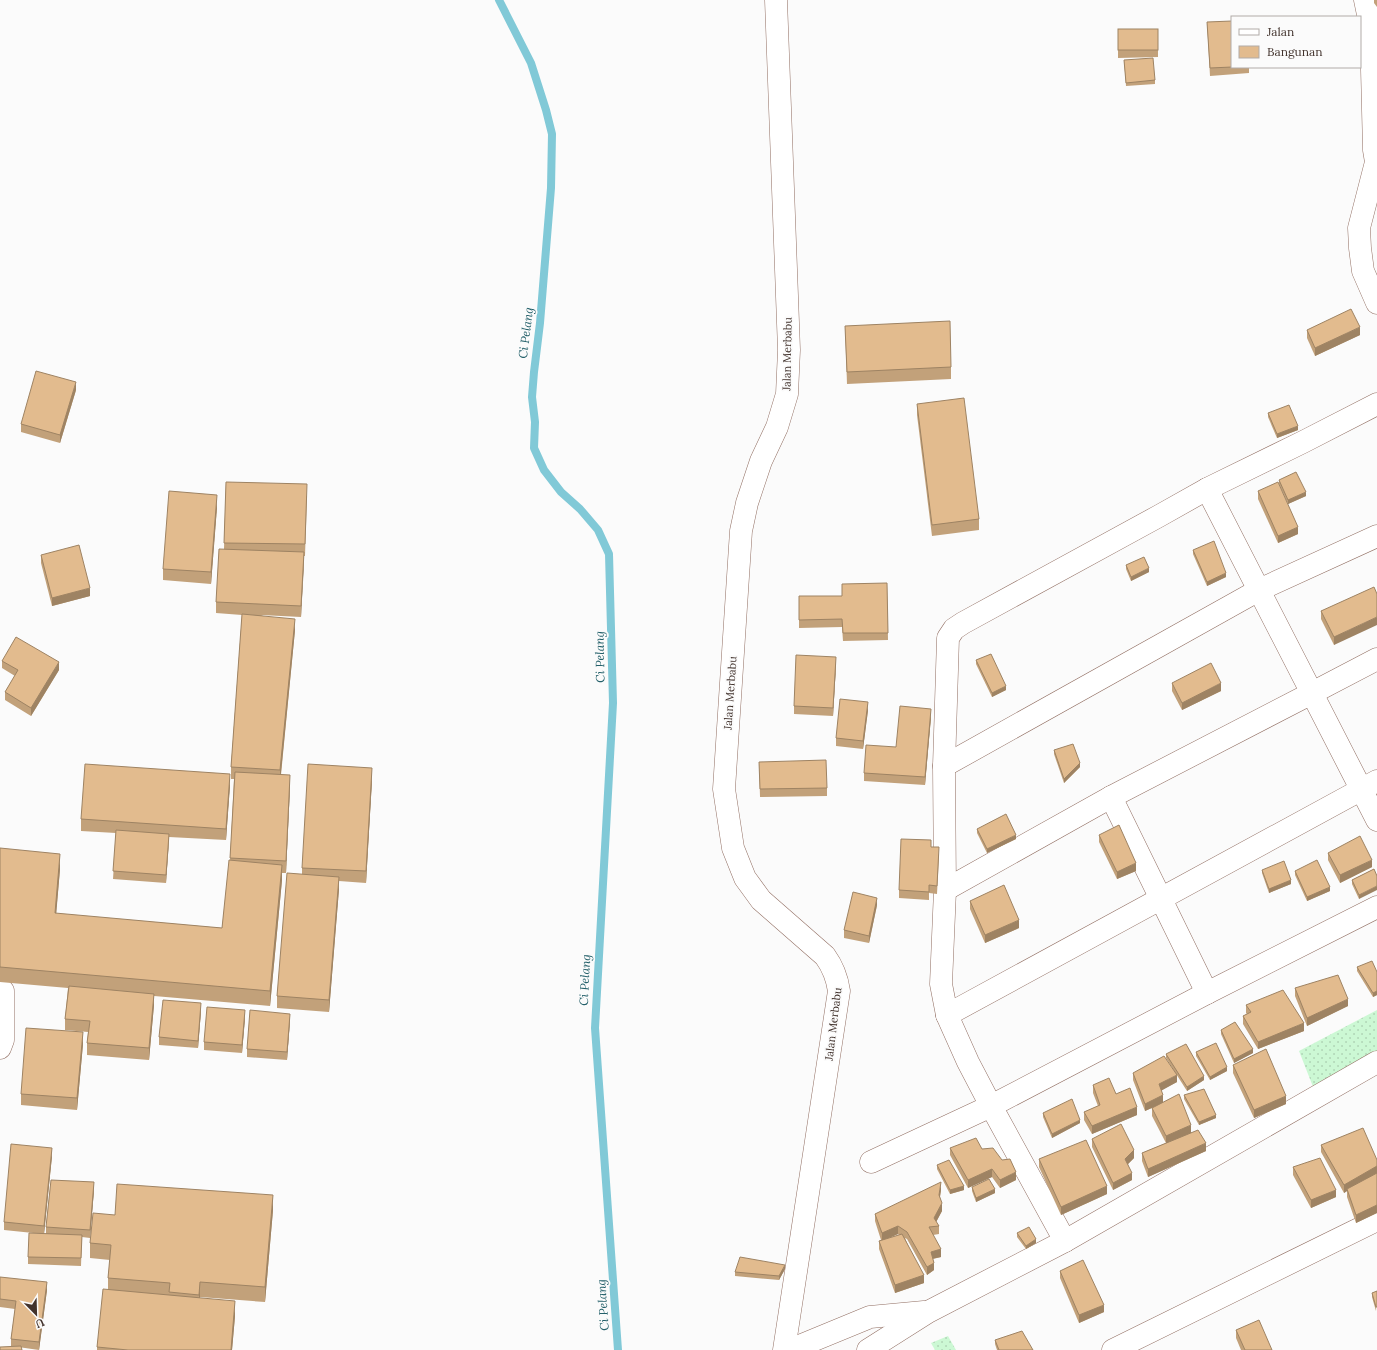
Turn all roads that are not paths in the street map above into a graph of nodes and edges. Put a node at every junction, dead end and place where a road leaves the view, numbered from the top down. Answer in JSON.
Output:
{"nodes":[{"id":1,"x":776,"y":0,"type":"edge"},
{"id":2,"x":1365,"y":0,"type":"edge"},
{"id":3,"x":1374,"y":52,"type":"edge"},
{"id":4,"x":1376,"y":162,"type":"edge"},
{"id":5,"x":1370,"y":267,"type":"edge"},
{"id":6,"x":1377,"y":303,"type":"edge"},
{"id":7,"x":1377,"y":404,"type":"edge"},
{"id":8,"x":1207,"y":489,"type":"junction"},
{"id":9,"x":1377,"y":536,"type":"edge"},
{"id":10,"x":1259,"y":590,"type":"junction"},
{"id":11,"x":1377,"y":659,"type":"edge"},
{"id":12,"x":1312,"y":693,"type":"junction"},
{"id":13,"x":944,"y":766,"type":"junction"},
{"id":14,"x":1369,"y":785,"type":"edge"},
{"id":15,"x":1111,"y":797,"type":"junction"},
{"id":16,"x":1377,"y":820,"type":"edge"},
{"id":17,"x":945,"y":890,"type":"junction"},
{"id":18,"x":1161,"y":898,"type":"junction"},
{"id":19,"x":1377,"y":907,"type":"edge"},
{"id":20,"x":3,"y":991,"type":"edge"},
{"id":21,"x":1207,"y":993,"type":"junction"},
{"id":22,"x":947,"y":1015,"type":"junction"},
{"id":23,"x":0,"y":1048,"type":"edge"},
{"id":24,"x":1377,"y":1062,"type":"edge"},
{"id":25,"x":991,"y":1106,"type":"junction"},
{"id":26,"x":871,"y":1162,"type":"dead end"},
{"id":27,"x":1377,"y":1220,"type":"edge"},
{"id":28,"x":1065,"y":1242,"type":"junction"},
{"id":29,"x":928,"y":1312,"type":"junction"},
{"id":30,"x":818,"y":1344,"type":"edge"},
{"id":31,"x":784,"y":1350,"type":"edge"},
{"id":32,"x":790,"y":1350,"type":"edge"},
{"id":33,"x":868,"y":1350,"type":"edge"},
{"id":34,"x":1112,"y":1350,"type":"edge"}],
"edges":[{"from":1,"to":31,"type":"street","name":"Jalan Merbabu"},
{"from":2,"to":3,"type":"street"},
{"from":3,"to":4,"type":"street"},
{"from":4,"to":5,"type":"street"},
{"from":5,"to":6,"type":"street"},
{"from":7,"to":8,"type":"street"},
{"from":8,"to":10,"type":"street"},
{"from":8,"to":13,"type":"street"},
{"from":9,"to":10,"type":"street"},
{"from":10,"to":12,"type":"street"},
{"from":10,"to":13,"type":"street"},
{"from":11,"to":12,"type":"street"},
{"from":12,"to":14,"type":"street"},
{"from":12,"to":15,"type":"street"},
{"from":13,"to":17,"type":"street"},
{"from":14,"to":16,"type":"street"},
{"from":14,"to":18,"type":"street"},
{"from":15,"to":17,"type":"street"},
{"from":15,"to":18,"type":"street"},
{"from":17,"to":22,"type":"street"},
{"from":18,"to":21,"type":"street"},
{"from":18,"to":22,"type":"street"},
{"from":19,"to":21,"type":"street"},
{"from":20,"to":23,"type":"street"},
{"from":21,"to":25,"type":"street"},
{"from":22,"to":25,"type":"street"},
{"from":24,"to":28,"type":"street"},
{"from":25,"to":26,"type":"street"},
{"from":25,"to":28,"type":"street"},
{"from":27,"to":34,"type":"street"},
{"from":28,"to":29,"type":"street"},
{"from":29,"to":30,"type":"street"},
{"from":29,"to":33,"type":"street"},
{"from":30,"to":32,"type":"street"}]}
